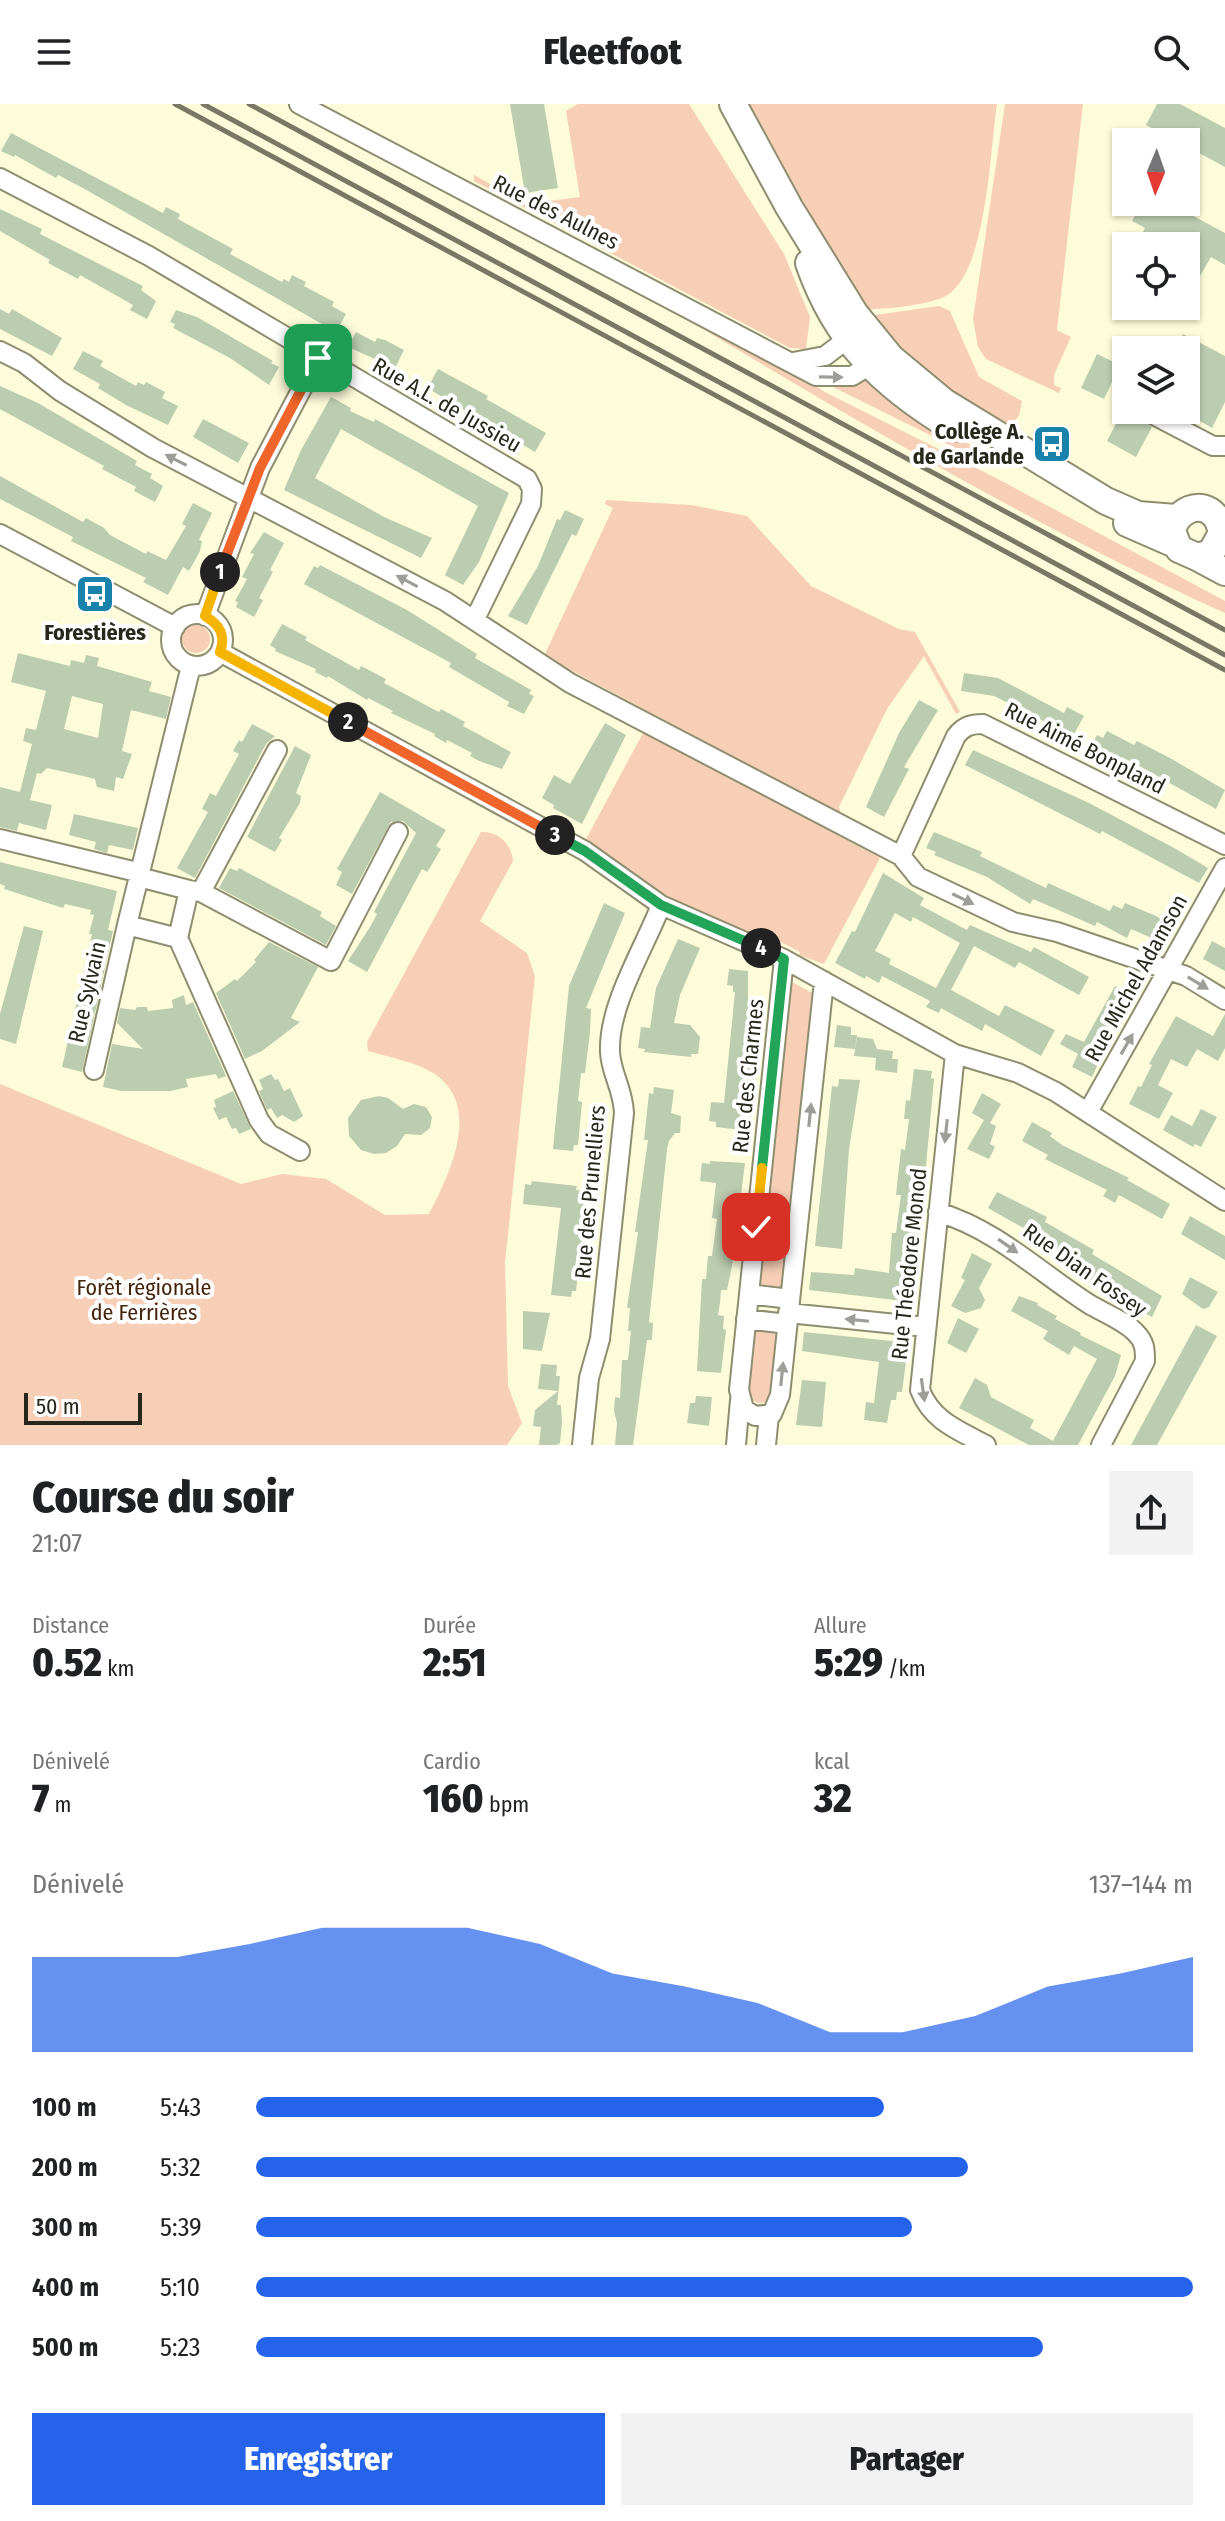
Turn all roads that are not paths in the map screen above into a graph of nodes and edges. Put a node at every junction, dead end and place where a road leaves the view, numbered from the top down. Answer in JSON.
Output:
{"nodes":[{"id":1,"x":299,"y":104,"type":"edge"},
{"id":2,"x":733,"y":104,"type":"edge"},
{"id":3,"x":0,"y":178,"type":"edge"},
{"id":4,"x":789,"y":207,"type":"junction"},
{"id":5,"x":846,"y":340,"type":"junction"},
{"id":6,"x":0,"y":351,"type":"edge"},
{"id":7,"x":873,"y":354,"type":"junction"},
{"id":8,"x":318,"y":358,"type":"junction"},
{"id":9,"x":793,"y":362,"type":"junction"},
{"id":10,"x":1171,"y":424,"type":"edge"},
{"id":11,"x":1225,"y":446,"type":"edge"},
{"id":12,"x":247,"y":497,"type":"junction"},
{"id":13,"x":0,"y":534,"type":"edge"},
{"id":14,"x":1223,"y":537,"type":"edge"},
{"id":15,"x":1183,"y":540,"type":"junction"},
{"id":16,"x":1225,"y":572,"type":"edge"},
{"id":17,"x":205,"y":616,"type":"junction"},
{"id":18,"x":475,"y":619,"type":"junction"},
{"id":19,"x":175,"y":627,"type":"junction"},
{"id":20,"x":220,"y":652,"type":"junction"},
{"id":21,"x":191,"y":666,"type":"junction"},
{"id":22,"x":277,"y":750,"type":"dead end"},
{"id":23,"x":398,"y":832,"type":"dead end"},
{"id":24,"x":0,"y":839,"type":"edge"},
{"id":25,"x":1225,"y":845,"type":"edge"},
{"id":26,"x":901,"y":856,"type":"junction"},
{"id":27,"x":1225,"y":868,"type":"edge"},
{"id":28,"x":140,"y":875,"type":"junction"},
{"id":29,"x":195,"y":891,"type":"junction"},
{"id":30,"x":661,"y":905,"type":"junction"},
{"id":31,"x":127,"y":925,"type":"junction"},
{"id":32,"x":178,"y":938,"type":"junction"},
{"id":33,"x":784,"y":959,"type":"junction"},
{"id":34,"x":1169,"y":970,"type":"junction"},
{"id":35,"x":824,"y":981,"type":"junction"},
{"id":36,"x":1225,"y":1000,"type":"edge"},
{"id":37,"x":955,"y":1054,"type":"junction"},
{"id":38,"x":94,"y":1070,"type":"dead end"},
{"id":39,"x":1088,"y":1112,"type":"junction"},
{"id":40,"x":300,"y":1151,"type":"dead end"},
{"id":41,"x":1225,"y":1201,"type":"edge"},
{"id":42,"x":938,"y":1212,"type":"junction"},
{"id":43,"x":749,"y":1294,"type":"junction"},
{"id":44,"x":788,"y":1312,"type":"junction"},
{"id":45,"x":746,"y":1319,"type":"junction"},
{"id":46,"x":926,"y":1327,"type":"junction"},
{"id":47,"x":741,"y":1398,"type":"junction"},
{"id":48,"x":769,"y":1415,"type":"junction"},
{"id":49,"x":582,"y":1445,"type":"edge"},
{"id":50,"x":736,"y":1445,"type":"edge"},
{"id":51,"x":766,"y":1445,"type":"edge"},
{"id":52,"x":986,"y":1445,"type":"edge"},
{"id":53,"x":1101,"y":1445,"type":"edge"}],
"edges":[{"from":1,"to":9,"type":"street","name":"Rue des Aulnes"},
{"from":2,"to":4,"type":"main road"},
{"from":3,"to":8,"type":"street","name":"Rue A.L. de Jussieu"},
{"from":4,"to":5,"type":"main road"},
{"from":4,"to":7,"type":"main road"},
{"from":5,"to":7,"type":"main road"},
{"from":5,"to":9,"type":"street"},
{"from":12,"to":6,"type":"street","one_way":true},
{"from":9,"to":7,"type":"street","name":"Rue des Aulnes","one_way":true},
{"from":7,"to":15,"type":"main road"},
{"from":7,"to":15,"type":"main road"},
{"from":8,"to":12,"type":"street"},
{"from":8,"to":18,"type":"street","name":"Rue A.L. de Jussieu"},
{"from":10,"to":11,"type":"street"},
{"from":12,"to":17,"type":"street"},
{"from":18,"to":12,"type":"street","one_way":true},
{"from":13,"to":19,"type":"street"},
{"from":14,"to":15,"type":"main road"},
{"from":14,"to":15,"type":"main road"},
{"from":15,"to":16,"type":"main road"},
{"from":17,"to":19,"type":"street"},
{"from":17,"to":20,"type":"street"},
{"from":18,"to":26,"type":"street"},
{"from":19,"to":21,"type":"street"},
{"from":20,"to":21,"type":"street"},
{"from":20,"to":30,"type":"street"},
{"from":21,"to":28,"type":"street","name":"Rue Sylvain"},
{"from":22,"to":29,"type":"street"},
{"from":23,"to":29,"type":"street"},
{"from":24,"to":28,"type":"street"},
{"from":25,"to":26,"type":"street","name":"Rue Aimé Bonpland"},
{"from":26,"to":34,"type":"street","one_way":true},
{"from":27,"to":34,"type":"street","name":"Rue Michel Adamson"},
{"from":28,"to":29,"type":"street"},
{"from":28,"to":31,"type":"street","name":"Rue Sylvain"},
{"from":29,"to":32,"type":"street"},
{"from":30,"to":33,"type":"street"},
{"from":30,"to":49,"type":"street","name":"Rue des Prunelliers"},
{"from":31,"to":32,"type":"street"},
{"from":31,"to":38,"type":"street","name":"Rue Sylvain"},
{"from":32,"to":40,"type":"street"},
{"from":33,"to":35,"type":"street"},
{"from":33,"to":43,"type":"street","name":"Rue des Charmes"},
{"from":34,"to":36,"type":"street","one_way":true},
{"from":39,"to":34,"type":"street","name":"Rue Michel Adamson","one_way":true},
{"from":35,"to":37,"type":"street"},
{"from":44,"to":35,"type":"street","one_way":true},
{"from":37,"to":39,"type":"street"},
{"from":37,"to":42,"type":"street","name":"Rue Théodore Monod","one_way":true},
{"from":39,"to":41,"type":"street"},
{"from":42,"to":46,"type":"street","name":"Rue Théodore Monod"},
{"from":42,"to":53,"type":"street","name":"Rue Dian Fossey","one_way":true},
{"from":43,"to":44,"type":"street"},
{"from":43,"to":45,"type":"street","name":"Rue des Charmes"},
{"from":44,"to":45,"type":"street"},
{"from":46,"to":44,"type":"street","one_way":true},
{"from":48,"to":44,"type":"street","one_way":true},
{"from":45,"to":47,"type":"street","name":"Rue des Charmes"},
{"from":46,"to":52,"type":"street","name":"Rue Théodore Monod","one_way":true},
{"from":47,"to":48,"type":"street"},
{"from":47,"to":50,"type":"street","name":"Rue des Charmes"},
{"from":48,"to":51,"type":"street"}]}
